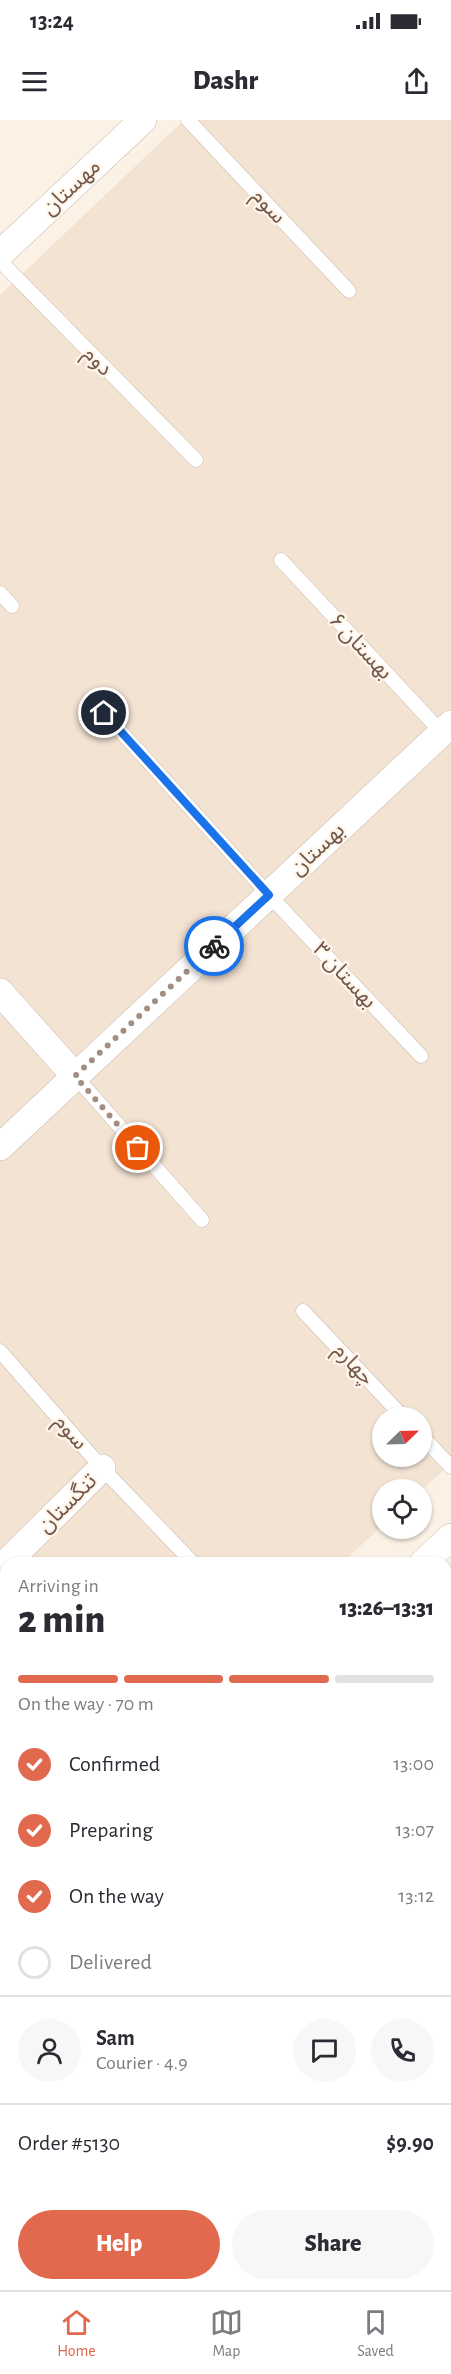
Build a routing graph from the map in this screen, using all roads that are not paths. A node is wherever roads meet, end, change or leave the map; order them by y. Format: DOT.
graph roads {
  1 [pos="143,120"];
  2 [pos="188,120"];
  3 [pos="0,254"];
  4 [pos="0,261"];
  5 [pos="349,291"];
  6 [pos="196,460"];
  7 [pos="281,560"];
  8 [pos="0,593"];
  9 [pos="12,606"];
  10 [pos="104,713"];
  11 [pos="448,733"];
  12 [pos="269,895"];
  13 [pos="0,992"];
  14 [pos="421,1056"];
  15 [pos="75,1076"];
  16 [pos="0,1147"];
  17 [pos="202,1220"];
  18 [pos="303,1311"];
  19 [pos="0,1351"];
  20 [pos="394,1407"];
  21 [pos="432,1447"];
  22 [pos="451,1467"];
  23 [pos="102,1468"];
  24 [pos="451,1537"];
  25 [pos="12,1557"];
  26 [pos="187,1557"];
  27 [pos="429,1557"];
  1 -- 3 [label="street, مهستان"];
  2 -- 5 [label="lane, سوم"];
  4 -- 6 [label="lane, دوم"];
  7 -- 11 [label="lane, بهستان ۶"];
  8 -- 9 [label="lane"];
  10 -- 12 [label="lane, بهستان ۳"];
  11 -- 12 [label="street, بهستان"];
  12 -- 14 [label="lane, بهستان ۳"];
  12 -- 15 [label="street, بهستان"];
  13 -- 15 [label="street"];
  15 -- 16 [label="street, بهستان"];
  15 -- 17 [label="lane"];
  18 -- 20 [label="lane, چهارم"];
  19 -- 23 [label="lane, سوم"];
  21 -- 22 [label="lane"];
  23 -- 25 [label="street, تنگستان"];
  23 -- 26 [label="lane, سوم"];
  24 -- 27 [label="street"];
}
